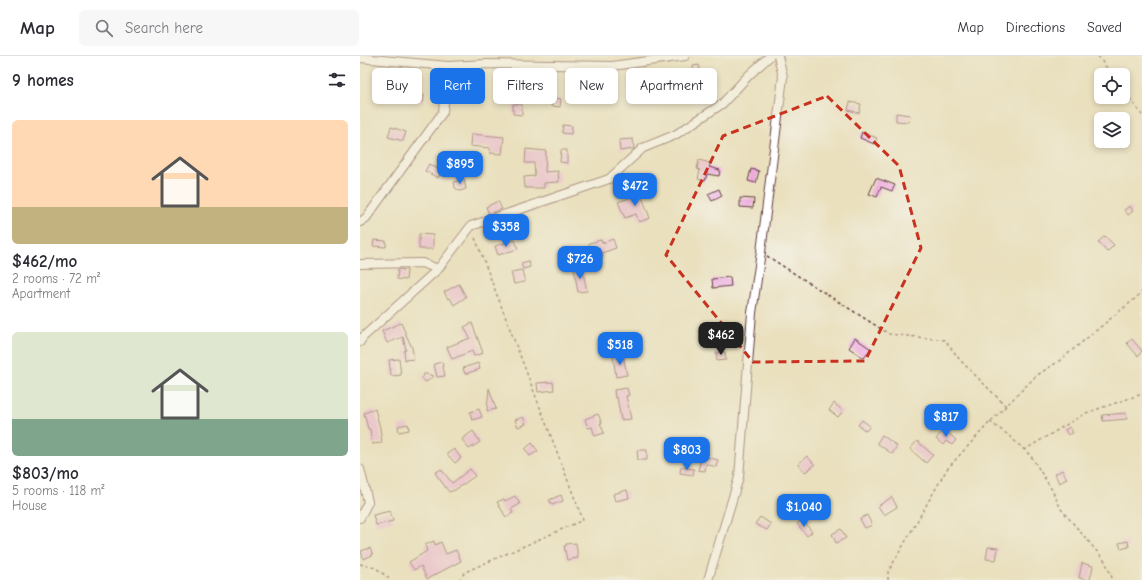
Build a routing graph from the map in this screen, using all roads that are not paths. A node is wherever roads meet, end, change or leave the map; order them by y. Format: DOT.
graph roads {
  1 [pos="685,56"];
  2 [pos="770,56"];
  3 [pos="778,56"];
  4 [pos="360,58"];
  5 [pos="448,66"];
  6 [pos="360,222"];
  7 [pos="360,264"];
  8 [pos="438,269"];
  9 [pos="361,338"];
  10 [pos="360,469"];
  11 [pos="360,518"];
  12 [pos="708,580"];
  1 -- 5 [label="street"];
  2 -- 8 [label="street"];
  3 -- 12 [label="street"];
  4 -- 5 [label="street"];
  5 -- 6 [label="street"];
  7 -- 8 [label="street"];
  8 -- 9 [label="street"];
  10 -- 11 [label="street"];
}
